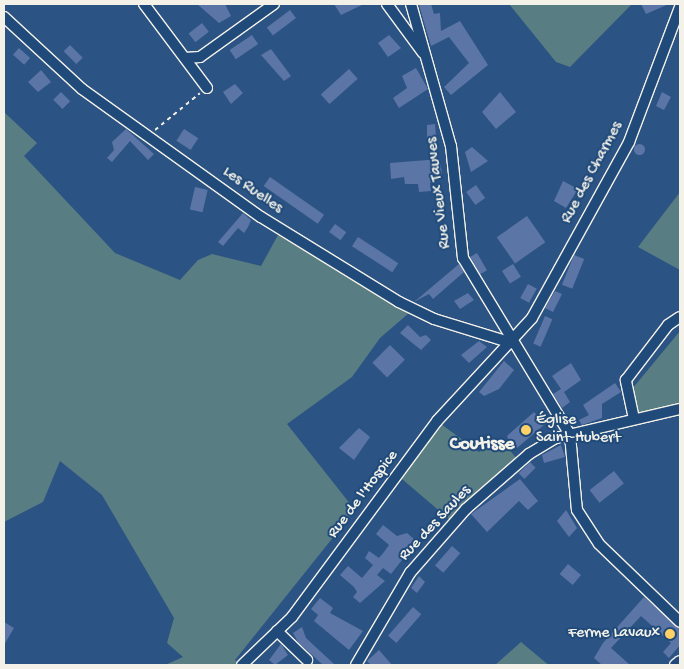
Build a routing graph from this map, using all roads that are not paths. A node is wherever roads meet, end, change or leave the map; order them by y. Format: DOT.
graph roads {
  1 [pos="144,4"];
  2 [pos="274,4"];
  3 [pos="387,4"];
  4 [pos="411,4"];
  5 [pos="680,7"];
  6 [pos="4,16"];
  7 [pos="185,58"];
  8 [pos="428,60"];
  9 [pos="207,88"];
  10 [pos="680,317"];
  11 [pos="512,343"];
  12 [pos="680,409"];
  13 [pos="634,419"];
  14 [pos="570,435"];
  15 [pos="680,622"];
  16 [pos="277,631"];
  17 [pos="307,660"];
  18 [pos="680,661"];
  19 [pos="242,665"];
  20 [pos="356,665"];
  21 [pos="675,665"];
  1 -- 7 [label="street"];
  2 -- 7 [label="street"];
  3 -- 8 [label="street, Rue Vieux Tauves"];
  4 -- 8 [label="street, Rue Vieux Tauves"];
  5 -- 11 [label="street, Rue des Charmes"];
  6 -- 11 [label="street, Les Ruelles"];
  7 -- 9 [label="street"];
  8 -- 11 [label="street, Rue Vieux Tauves"];
  10 -- 13 [label="street"];
  11 -- 14 [label="street, Rue Vieux Tauves"];
  11 -- 16 [label="street, Rue de l'Hospice"];
  12 -- 13 [label="street, Rue des Saules"];
  13 -- 14 [label="street, Rue des Saules"];
  14 -- 15 [label="street"];
  14 -- 20 [label="street, Rue des Saules"];
  16 -- 17 [label="street"];
  16 -- 19 [label="street, Rue de l'Hospice"];
  18 -- 21 [label="street"];
}
